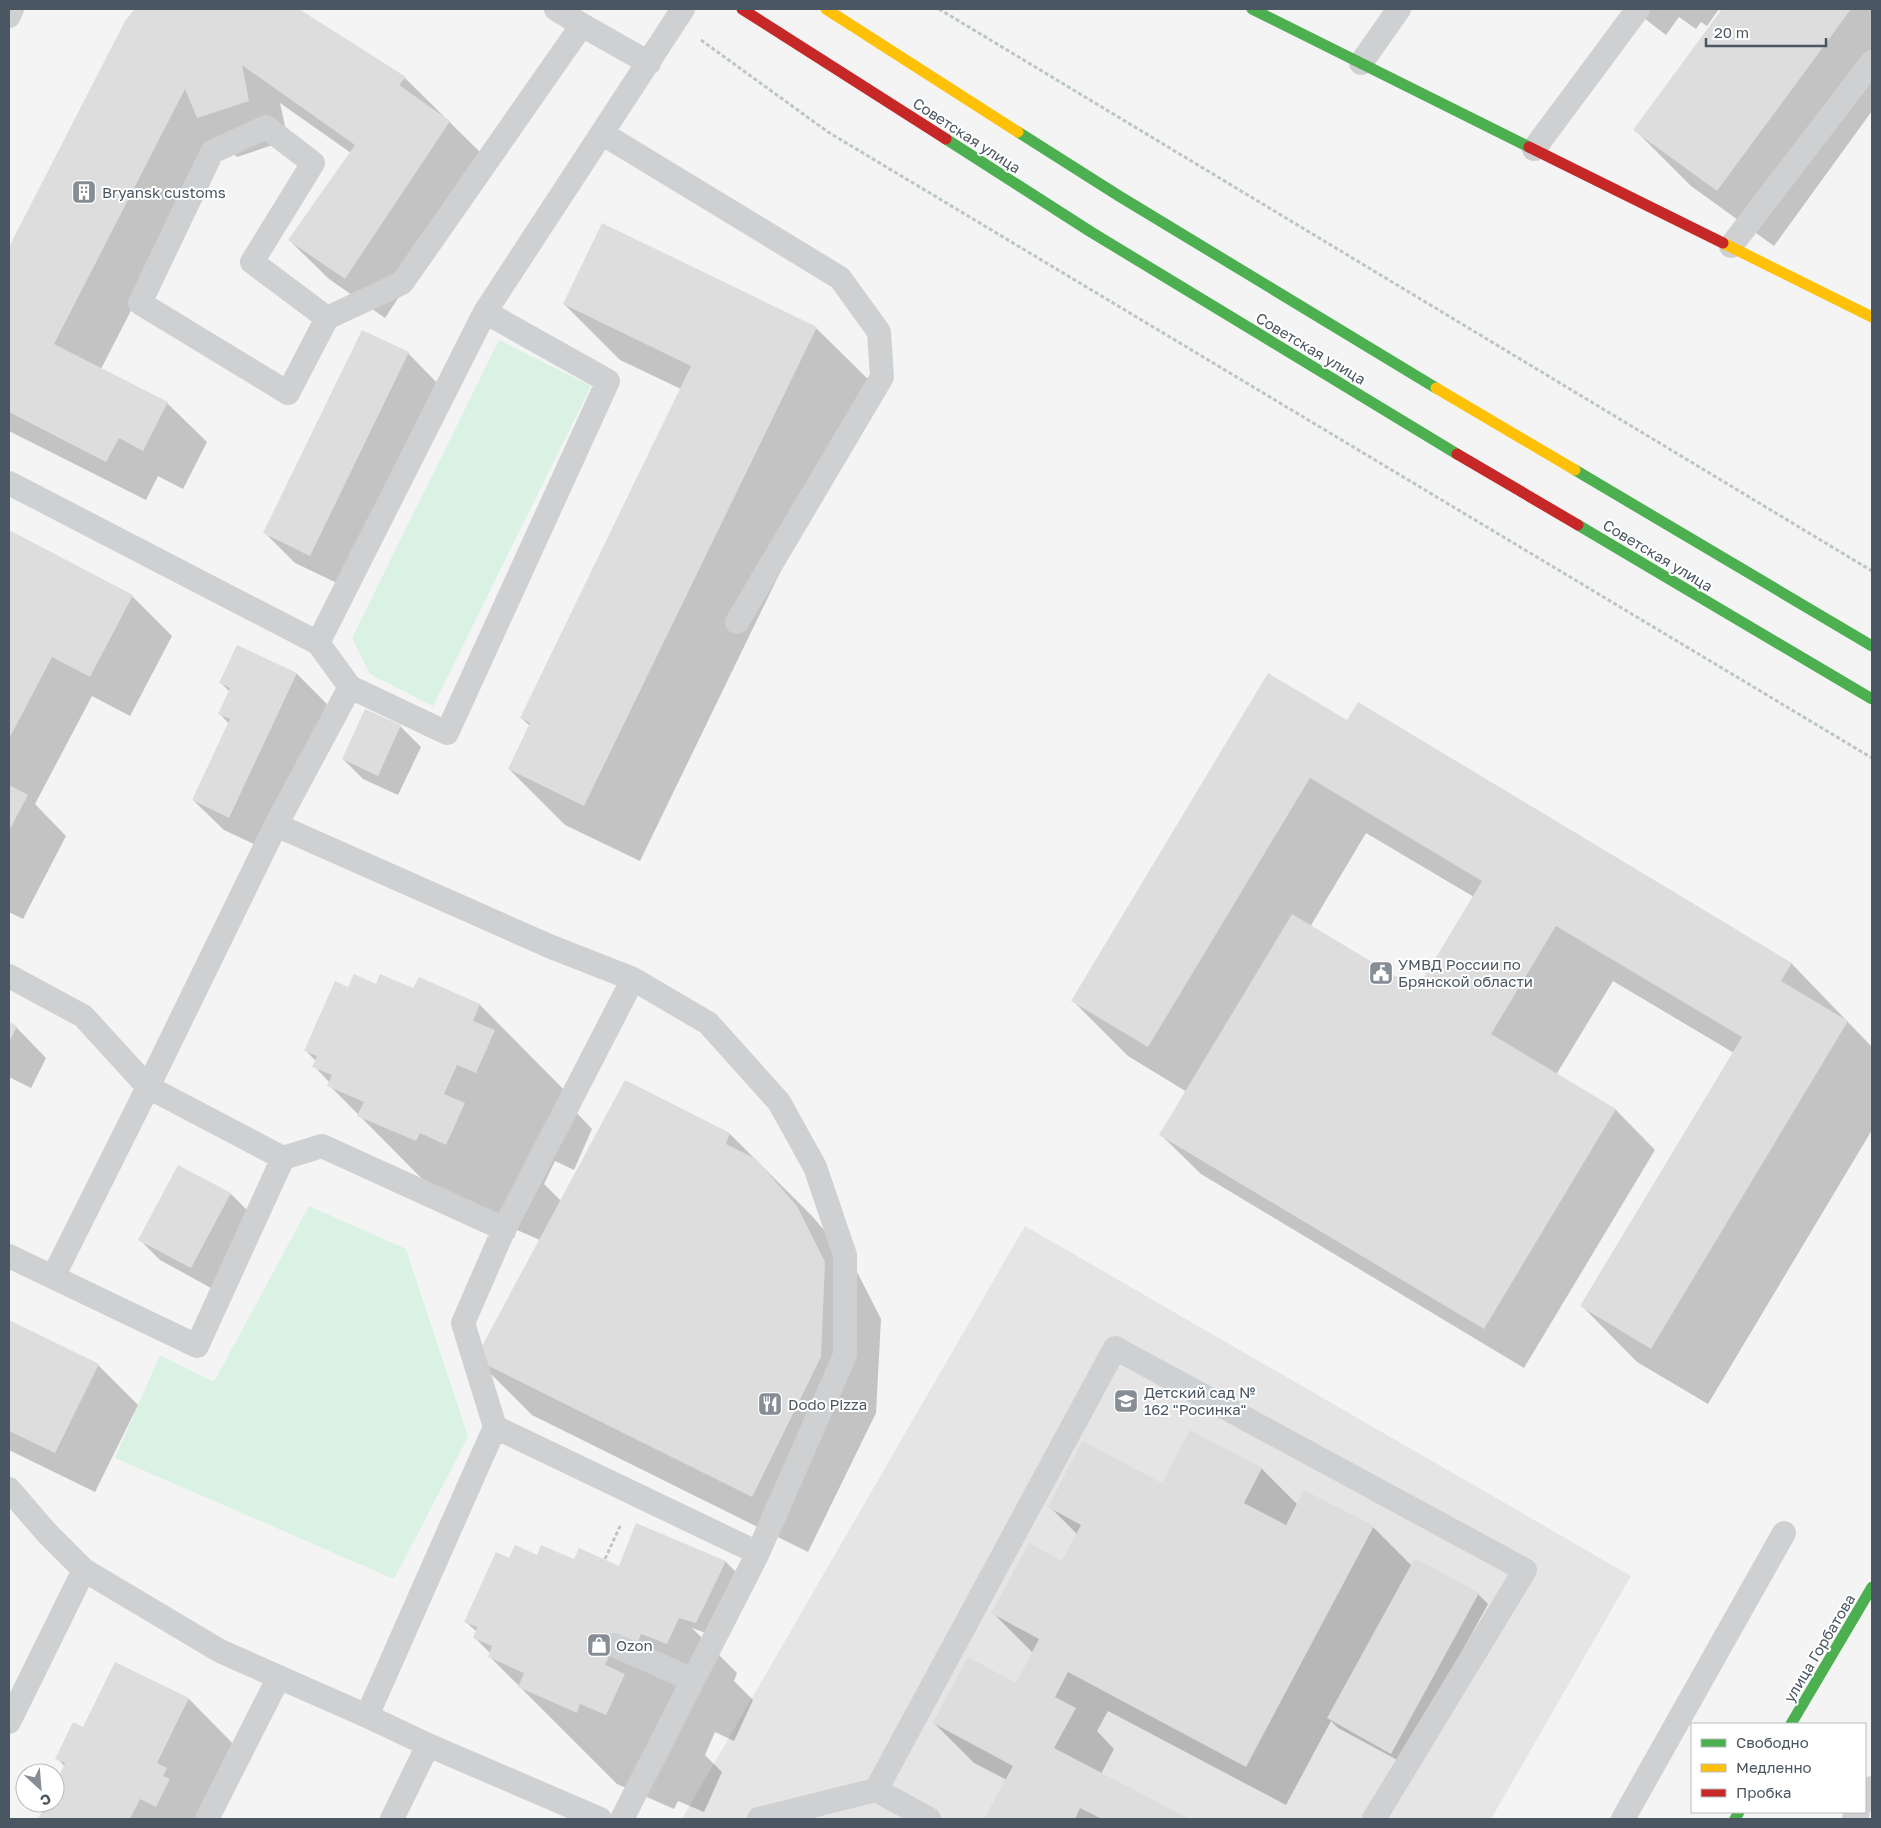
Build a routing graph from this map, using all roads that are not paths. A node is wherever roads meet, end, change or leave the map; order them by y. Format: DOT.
graph roads {
  1 [pos="12,9"];
  2 [pos="556,9"];
  3 [pos="742,9"];
  4 [pos="826,9"];
  5 [pos="1252,9"];
  6 [pos="1399,9"];
  7 [pos="1638,9"];
  8 [pos="679,15"];
  9 [pos="9,16"];
  10 [pos="582,26"];
  11 [pos="1872,62"];
  12 [pos="649,63"];
  13 [pos="1361,63"];
  14 [pos="603,134"];
  15 [pos="1534,148"];
  16 [pos="1731,246"];
  17 [pos="485,312"];
  18 [pos="1872,316"];
  19 [pos="327,318"];
  20 [pos="9,483"];
  21 [pos="738,622"];
  22 [pos="318,643"];
  23 [pos="1872,646"];
  24 [pos="350,687"];
  25 [pos="1872,699"];
  26 [pos="276,825"];
  27 [pos="9,976"];
  28 [pos="633,979"];
  29 [pos="148,1087"];
  30 [pos="284,1158"];
  31 [pos="504,1228"];
  32 [pos="9,1256"];
  33 [pos="53,1277"];
  34 [pos="495,1427"];
  35 [pos="9,1489"];
  36 [pos="1784,1533"];
  37 [pos="758,1553"];
  38 [pos="84,1570"];
  39 [pos="1872,1586"];
  40 [pos="614,1645"];
  41 [pos="279,1677"];
  42 [pos="693,1680"];
  43 [pos="368,1716"];
  44 [pos="9,1722"];
  45 [pos="1792,1723"];
  46 [pos="428,1744"];
  47 [pos="1872,1788"];
  48 [pos="876,1790"];
  49 [pos="1866,1799"];
  50 [pos="207,1819"];
  51 [pos="392,1819"];
  52 [pos="600,1819"];
  53 [pos="622,1819"];
  54 [pos="760,1819"];
  55 [pos="929,1819"];
  56 [pos="1374,1819"];
  57 [pos="1623,1819"];
  1 -- 9 [label="lane"];
  2 -- 10 [label="lane"];
  3 -- 25 [label="main road, Советская улица"];
  4 -- 23 [label="main road, Советская улица"];
  5 -- 13 [label="main road"];
  6 -- 13 [label="lane"];
  7 -- 15 [label="lane"];
  8 -- 12 [label="lane"];
  10 -- 12 [label="lane"];
  10 -- 19 [label="lane"];
  11 -- 16 [label="lane"];
  12 -- 14 [label="lane"];
  13 -- 15 [label="main road"];
  14 -- 17 [label="lane"];
  14 -- 21 [label="lane"];
  15 -- 16 [label="main road"];
  16 -- 18 [label="main road"];
  17 -- 22 [label="lane"];
  17 -- 24 [label="lane"];
  19 -- 19 [label="lane"];
  20 -- 22 [label="lane"];
  22 -- 24 [label="lane"];
  24 -- 26 [label="lane"];
  26 -- 28 [label="lane"];
  26 -- 29 [label="lane"];
  27 -- 29 [label="lane"];
  28 -- 31 [label="lane"];
  28 -- 37 [label="lane"];
  29 -- 30 [label="lane"];
  29 -- 33 [label="lane"];
  30 -- 31 [label="lane"];
  30 -- 33 [label="lane"];
  31 -- 34 [label="lane"];
  32 -- 33 [label="lane"];
  34 -- 37 [label="lane"];
  34 -- 43 [label="lane"];
  35 -- 38 [label="lane"];
  36 -- 57 [label="lane"];
  37 -- 42 [label="lane"];
  38 -- 41 [label="lane"];
  38 -- 44 [label="lane"];
  39 -- 45 [label="main road, улица Горбатова"];
  40 -- 42 [label="lane"];
  41 -- 43 [label="lane"];
  41 -- 50 [label="lane"];
  42 -- 53 [label="lane"];
  43 -- 46 [label="lane"];
  46 -- 51 [label="lane"];
  46 -- 52 [label="lane"];
  47 -- 49 [label="lane"];
  48 -- 54 [label="lane"];
  48 -- 55 [label="lane"];
  48 -- 56 [label="lane"];
}
